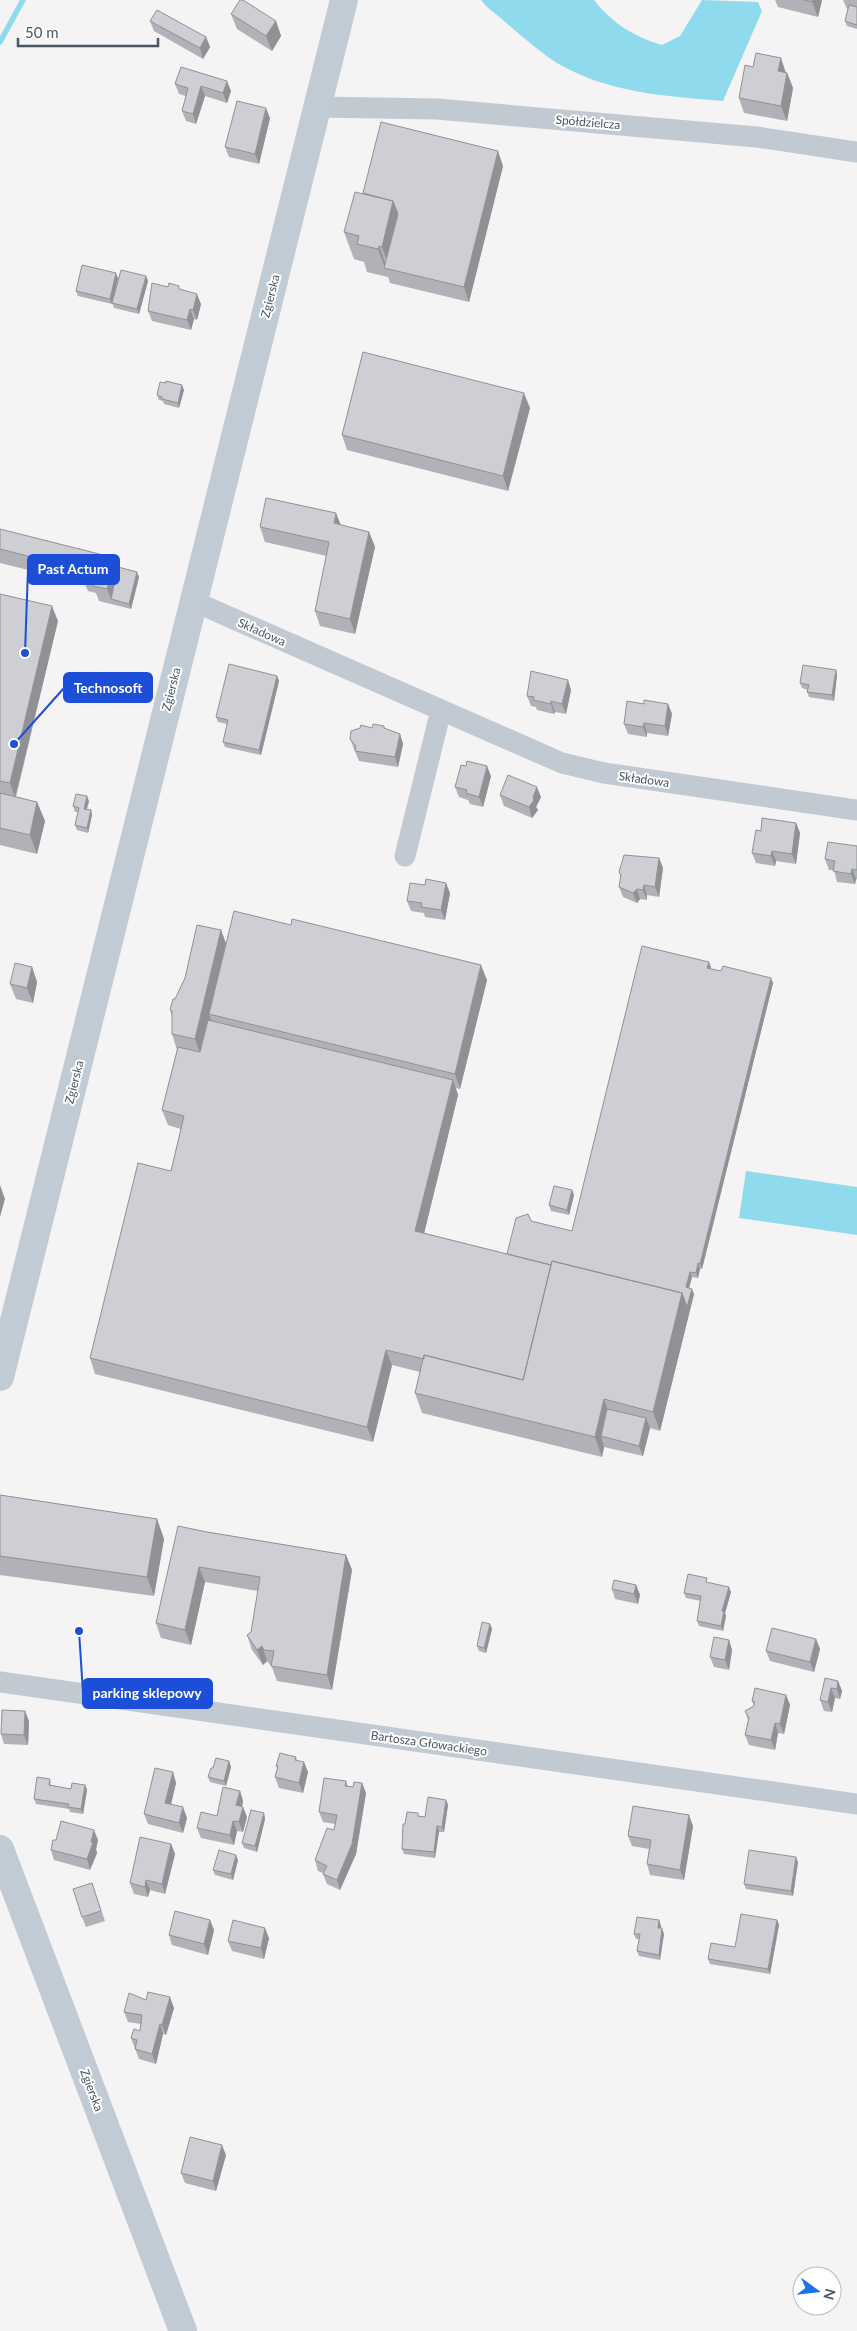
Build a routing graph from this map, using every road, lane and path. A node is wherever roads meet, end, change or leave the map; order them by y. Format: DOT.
graph roads {
  1 [pos="344,0"];
  2 [pos="318,107"];
  3 [pos="857,152"];
  4 [pos="193,601"];
  5 [pos="441,710"];
  6 [pos="857,810"];
  7 [pos="405,856"];
  8 [pos="0,1377"];
  9 [pos="0,1682"];
  10 [pos="857,1804"];
  11 [pos="0,1849"];
  12 [pos="183,2331"];
  1 -- 2 [label="main road, Zgierska"];
  2 -- 3 [label="street, Spółdzielcza"];
  2 -- 4 [label="main road, Zgierska"];
  4 -- 5 [label="street, Składowa"];
  4 -- 8 [label="main road, Zgierska"];
  5 -- 6 [label="street, Składowa"];
  5 -- 7 [label="street"];
  9 -- 10 [label="street, Bartosza Głowackiego"];
  11 -- 12 [label="main road, Zgierska"];
}
